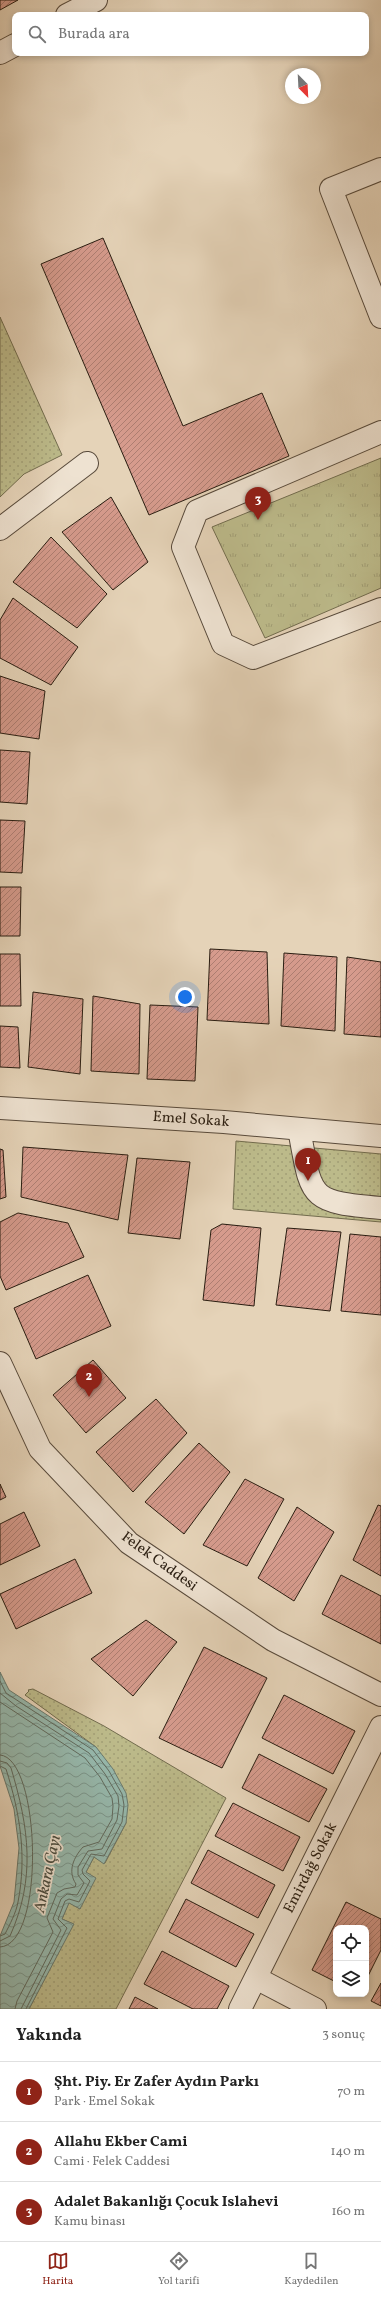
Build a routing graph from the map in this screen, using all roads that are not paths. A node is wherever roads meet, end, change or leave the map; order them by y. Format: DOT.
graph roads {
  1 [pos="96,0"];
  2 [pos="73,12"];
  3 [pos="12,47"];
  4 [pos="0,53"];
  5 [pos="381,169"];
  6 [pos="381,317"];
  7 [pos="381,432"];
  8 [pos="87,463"];
  9 [pos="0,529"];
  10 [pos="381,609"];
  11 [pos="0,1108"];
  12 [pos="299,1128"];
  13 [pos="381,1136"];
  14 [pos="381,1208"];
  15 [pos="0,1363"];
  16 [pos="381,1695"];
  17 [pos="381,1728"];
  18 [pos="256,1978"];
  19 [pos="240,2009"];
  20 [pos="315,2009"];
  1 -- 2 [label="street"];
  3 -- 4 [label="street"];
  5 -- 6 [label="street"];
  7 -- 10 [label="street"];
  8 -- 9 [label="street"];
  11 -- 12 [label="street, Emel Sokak"];
  12 -- 13 [label="street, Emel Sokak"];
  12 -- 14 [label="street"];
  15 -- 16 [label="street, Felek Caddesi"];
  17 -- 18 [label="street, Emirdağ Sokak"];
  18 -- 19 [label="street, Emirdağ Sokak"];
  18 -- 20 [label="street"];
}
